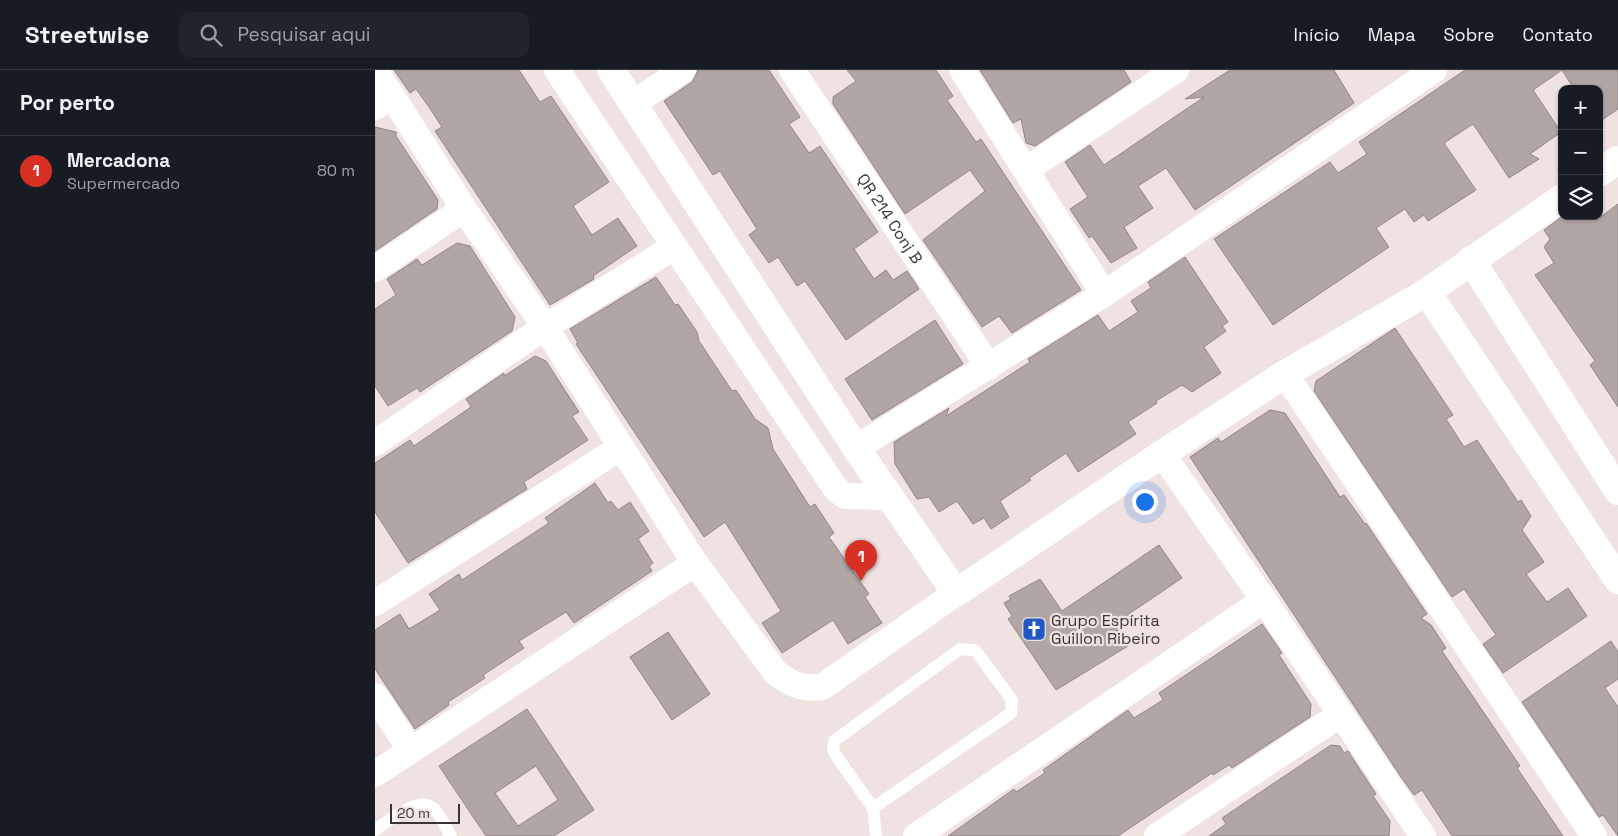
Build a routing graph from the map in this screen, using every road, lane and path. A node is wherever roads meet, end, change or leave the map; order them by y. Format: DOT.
graph roads {
  1 [pos="375,70"];
  2 [pos="557,70"];
  3 [pos="611,70"];
  4 [pos="683,70"];
  5 [pos="792,70"];
  6 [pos="963,70"];
  7 [pos="1176,70"];
  8 [pos="1435,70"];
  9 [pos="383,101"];
  10 [pos="635,103"];
  11 [pos="1026,170"];
  12 [pos="1558,201"];
  13 [pos="464,209"];
  14 [pos="674,247"];
  15 [pos="1471,260"];
  16 [pos="375,269"];
  17 [pos="1427,292"];
  18 [pos="1104,294"];
  19 [pos="545,327"];
  20 [pos="989,367"];
  21 [pos="1285,374"];
  22 [pos="375,443"];
  23 [pos="620,448"];
  24 [pos="857,448"];
  25 [pos="1161,454"];
  26 [pos="1618,491"];
  27 [pos="889,497"];
  28 [pos="695,563"];
  29 [pos="1618,580"];
  30 [pos="956,593"];
  31 [pos="1264,600"];
  32 [pos="375,603"];
  33 [pos="375,696"];
  34 [pos="1341,714"];
  35 [pos="410,749"];
  36 [pos="375,774"];
  37 [pos="873,808"];
  38 [pos="375,830"];
  39 [pos="1416,834"];
  40 [pos="451,836"];
  41 [pos="876,836"];
  42 [pos="916,836"];
  43 [pos="1157,836"];
  44 [pos="1593,836"];
  1 -- 9 [label="street"];
  2 -- 14 [label="street"];
  3 -- 10 [label="street"];
  4 -- 10 [label="street"];
  5 -- 20 [label="street, QR 214 Conj B"];
  6 -- 11 [label="street"];
  7 -- 11 [label="street"];
  8 -- 18 [label="street"];
  9 -- 13 [label="street"];
  10 -- 24 [label="street"];
  11 -- 18 [label="street"];
  12 -- 15 [label="street"];
  13 -- 16 [label="street"];
  13 -- 19 [label="street"];
  14 -- 19 [label="street"];
  14 -- 27 [label="street"];
  15 -- 17 [label="street"];
  15 -- 26 [label="street"];
  17 -- 21 [label="street"];
  17 -- 29 [label="street"];
  18 -- 20 [label="street"];
  19 -- 22 [label="street"];
  19 -- 23 [label="street"];
  20 -- 24 [label="street"];
  21 -- 25 [label="street"];
  21 -- 44 [label="street"];
  23 -- 28 [label="street"];
  23 -- 32 [label="street"];
  24 -- 27 [label="street"];
  25 -- 30 [label="street"];
  25 -- 31 [label="street"];
  27 -- 30 [label="street"];
  28 -- 30 [label="street"];
  28 -- 35 [label="street"];
  31 -- 34 [label="street"];
  31 -- 42 [label="street"];
  33 -- 35 [label="street"];
  34 -- 39 [label="street"];
  34 -- 43 [label="street"];
  35 -- 36 [label="street"];
  37 -- 37 [label="lane"];
  37 -- 41 [label="lane"];
  38 -- 40 [label="lane"];
}
